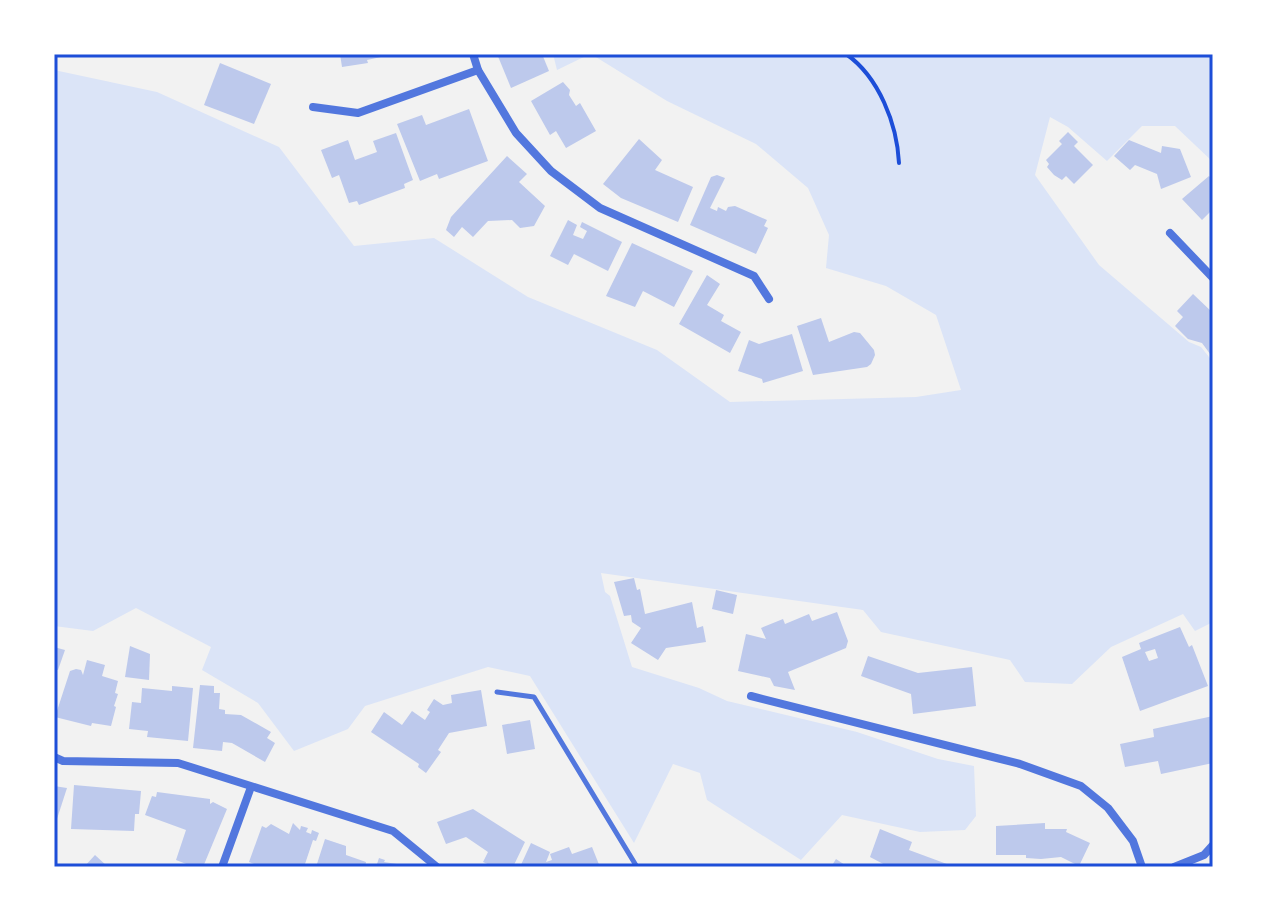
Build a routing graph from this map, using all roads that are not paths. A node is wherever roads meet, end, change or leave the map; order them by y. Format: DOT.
graph roads {
  1 [pos="473,54"];
  2 [pos="478,70"];
  3 [pos="313,107"];
  4 [pos="1170,233"];
  5 [pos="1213,278"];
  6 [pos="769,299"];
  7 [pos="497,692"];
  8 [pos="751,696"];
  9 [pos="54,757"];
  10 [pos="251,787"];
  11 [pos="1213,845"];
  12 [pos="222,867"];
  13 [pos="437,867"];
  14 [pos="637,867"];
  15 [pos="1142,867"];
  16 [pos="1174,867"];
  1 -- 2 [label="street"];
  2 -- 3 [label="street"];
  2 -- 6 [label="street"];
  4 -- 5 [label="street"];
  7 -- 14 [label="lane"];
  8 -- 15 [label="street"];
  9 -- 10 [label="street"];
  10 -- 12 [label="street"];
  10 -- 13 [label="street"];
  11 -- 16 [label="street"];
}
